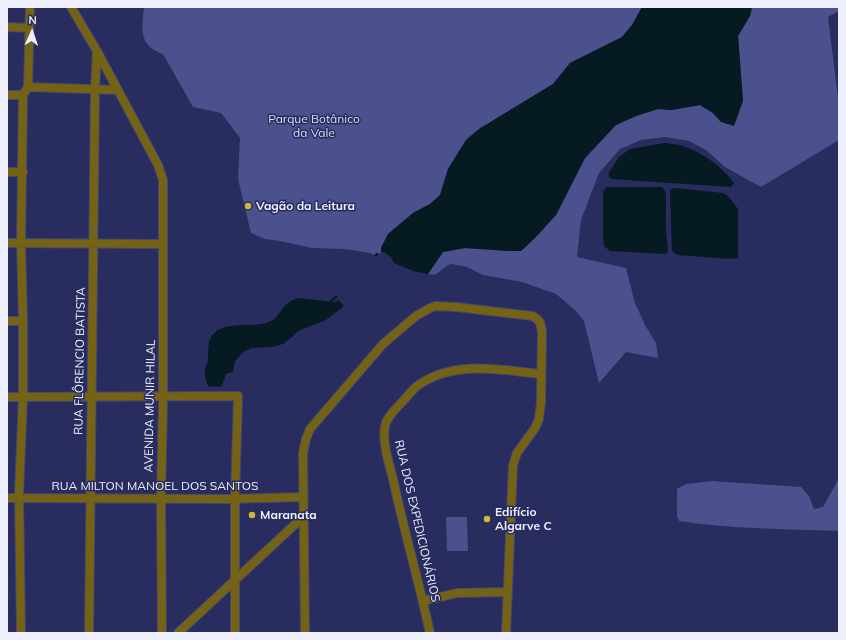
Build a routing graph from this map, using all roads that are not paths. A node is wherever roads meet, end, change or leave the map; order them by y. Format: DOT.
graph roads {
  1 [pos="30,7"];
  2 [pos="71,7"];
  3 [pos="7,28"];
  4 [pos="29,28"];
  5 [pos="97,50"];
  6 [pos="28,87"];
  7 [pos="95,89"];
  8 [pos="118,90"];
  9 [pos="7,95"];
  10 [pos="23,95"];
  11 [pos="7,172"];
  12 [pos="23,172"];
  13 [pos="7,243"];
  14 [pos="21,243"];
  15 [pos="93,244"];
  16 [pos="163,244"];
  17 [pos="7,321"];
  18 [pos="23,322"];
  19 [pos="542,374"];
  20 [pos="162,396"];
  21 [pos="7,397"];
  22 [pos="23,397"];
  23 [pos="91,397"];
  24 [pos="303,497"];
  25 [pos="7,498"];
  26 [pos="20,498"];
  27 [pos="161,498"];
  28 [pos="235,498"];
  29 [pos="91,499"];
  30 [pos="304,516"];
  31 [pos="235,580"];
  32 [pos="508,592"];
  33 [pos="423,601"];
  34 [pos="21,633"];
  35 [pos="89,633"];
  36 [pos="162,633"];
  37 [pos="178,633"];
  38 [pos="235,633"];
  39 [pos="305,633"];
  40 [pos="430,633"];
  41 [pos="506,633"];
  1 -- 4 [label="street"];
  2 -- 5 [label="street"];
  3 -- 4 [label="street"];
  4 -- 6 [label="street"];
  5 -- 7 [label="street, RUA FLÔRENCIO BATISTA"];
  5 -- 8 [label="street"];
  6 -- 7 [label="street"];
  6 -- 10 [label="street"];
  7 -- 8 [label="street"];
  7 -- 15 [label="street, RUA FLÔRENCIO BATISTA"];
  8 -- 16 [label="street, AVENIDA MUNIR HILAL"];
  9 -- 10 [label="street"];
  10 -- 12 [label="street"];
  11 -- 12 [label="street"];
  12 -- 14 [label="street"];
  13 -- 14 [label="street"];
  14 -- 15 [label="street"];
  14 -- 18 [label="street"];
  15 -- 16 [label="street"];
  15 -- 23 [label="street, RUA FLÔRENCIO BATISTA"];
  16 -- 20 [label="street, AVENIDA MUNIR HILAL"];
  17 -- 18 [label="street"];
  18 -- 22 [label="street"];
  19 -- 24 [label="street"];
  19 -- 32 [label="street"];
  19 -- 33 [label="street, RUA DOS EXPEDICIONÁRIOS"];
  20 -- 23 [label="street"];
  20 -- 27 [label="street, AVENIDA MUNIR HILAL"];
  20 -- 28 [label="street"];
  21 -- 22 [label="street"];
  22 -- 23 [label="street"];
  22 -- 26 [label="street"];
  23 -- 29 [label="street, RUA FLÔRENCIO BATISTA"];
  24 -- 28 [label="street, RUA MILTON MANOEL DOS SANTOS"];
  24 -- 30 [label="street"];
  25 -- 26 [label="street, RUA MILTON MANOEL DOS SANTOS"];
  26 -- 29 [label="street, RUA MILTON MANOEL DOS SANTOS"];
  26 -- 34 [label="street"];
  27 -- 28 [label="street, RUA MILTON MANOEL DOS SANTOS"];
  27 -- 29 [label="street, RUA MILTON MANOEL DOS SANTOS"];
  27 -- 36 [label="street, AVENIDA MUNIR HILAL"];
  28 -- 31 [label="street"];
  29 -- 35 [label="street, RUA FLÔRENCIO BATISTA"];
  30 -- 31 [label="street"];
  30 -- 39 [label="street"];
  31 -- 37 [label="street"];
  31 -- 38 [label="street"];
  32 -- 33 [label="street"];
  32 -- 41 [label="street"];
  33 -- 40 [label="street, RUA DOS EXPEDICIONÁRIOS"];
}
